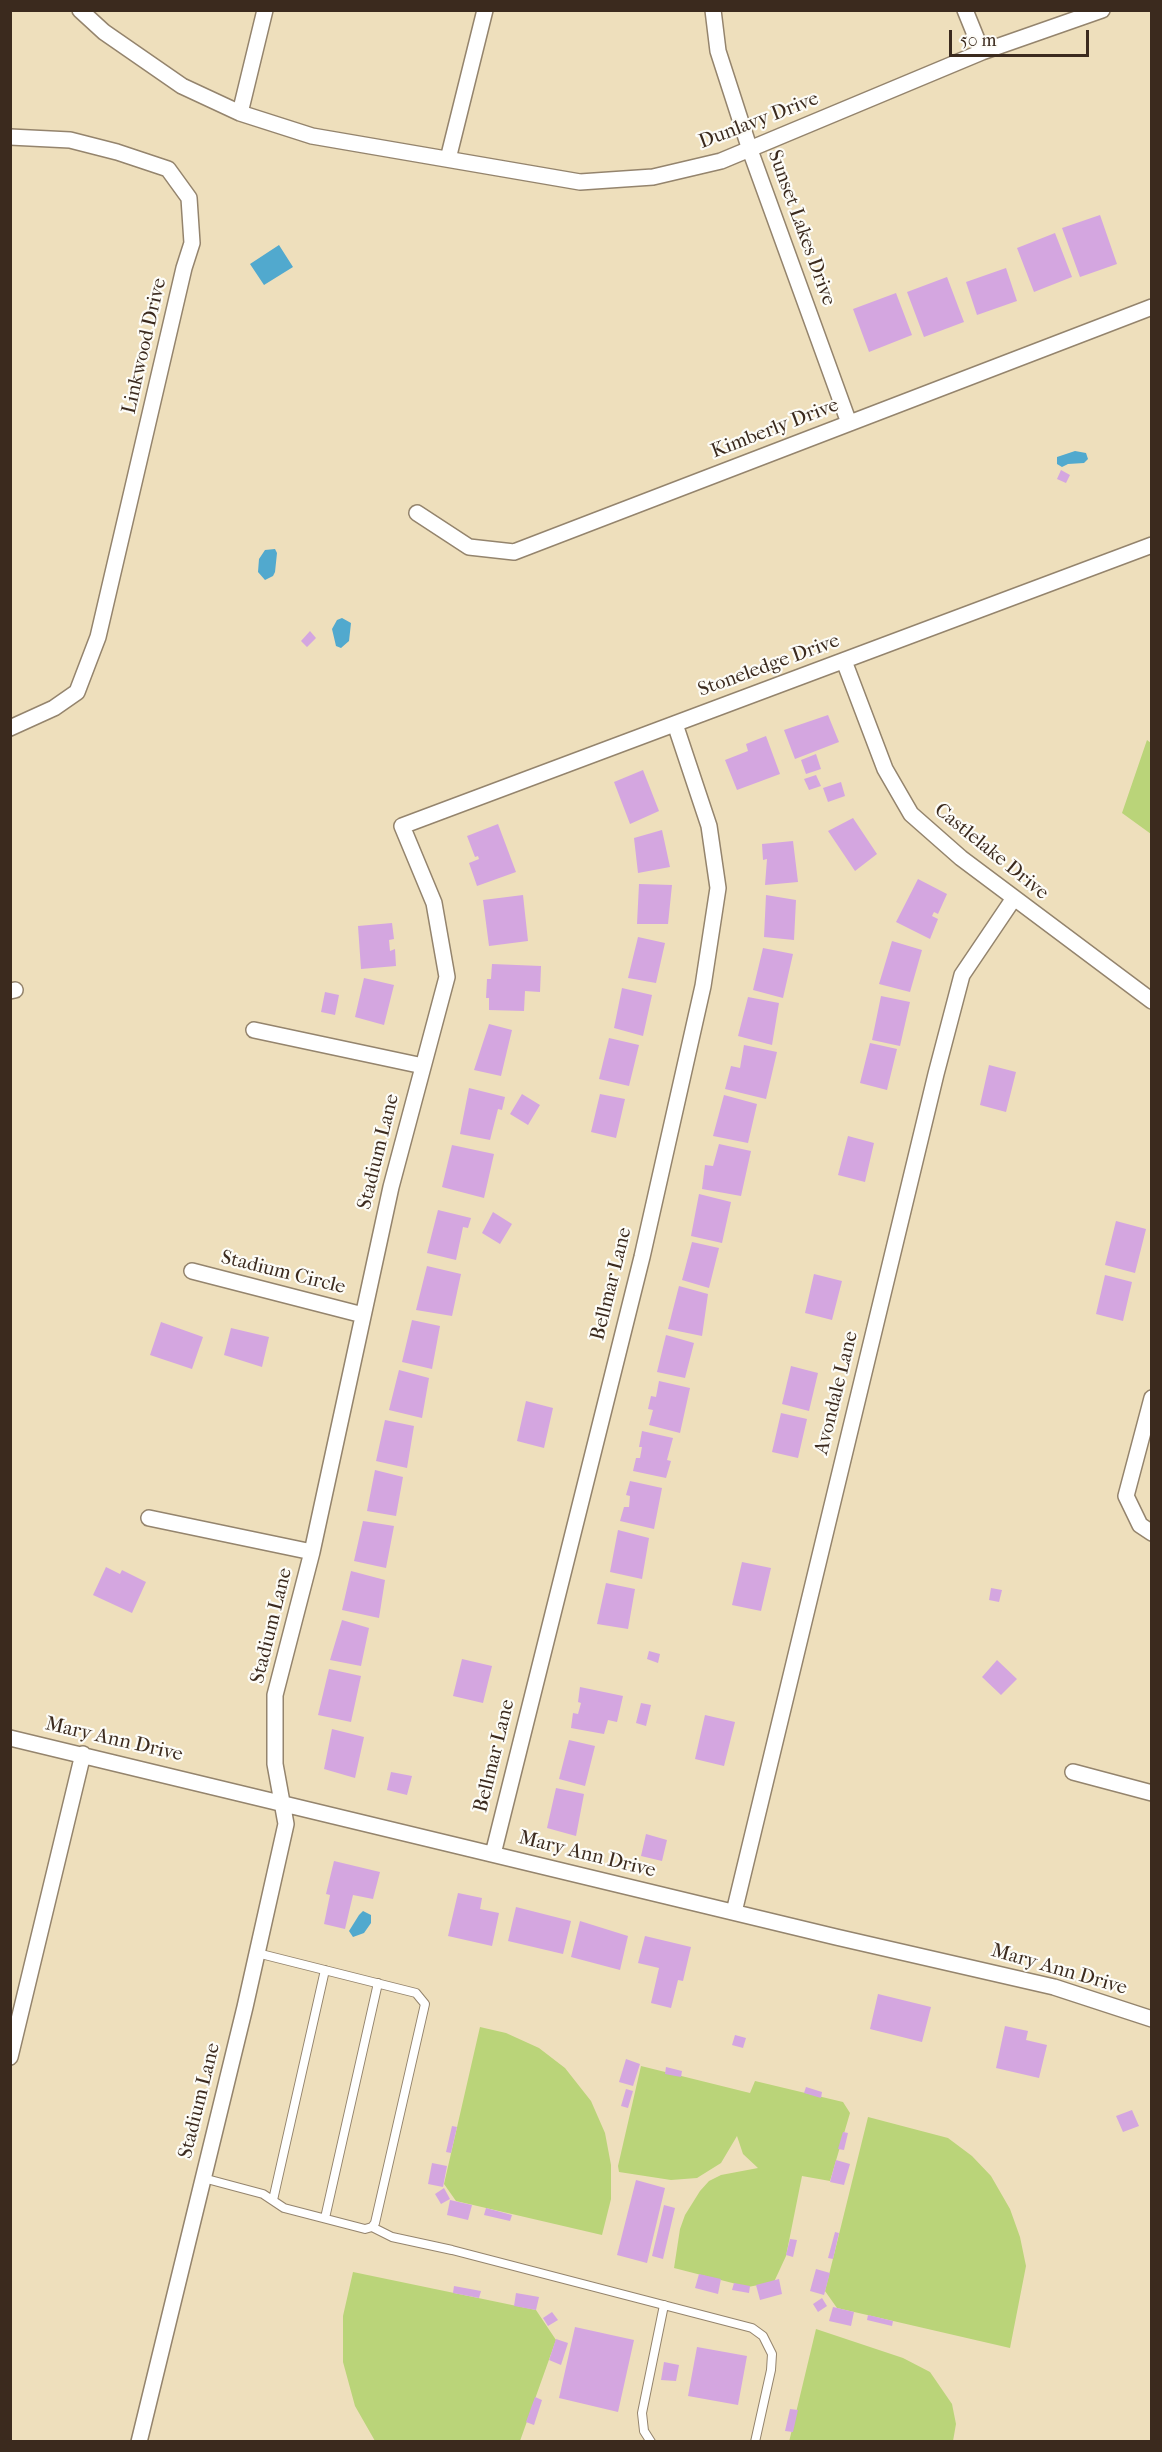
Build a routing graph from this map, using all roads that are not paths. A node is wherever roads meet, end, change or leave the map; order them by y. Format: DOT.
graph roads {
  1 [pos="80,10"];
  2 [pos="265,10"];
  3 [pos="485,10"];
  4 [pos="713,10"];
  5 [pos="965,10"];
  6 [pos="1102,10"];
  7 [pos="981,52"];
  8 [pos="240,113"];
  9 [pos="10,137"];
  10 [pos="750,150"];
  11 [pos="448,159"];
  12 [pos="1152,307"];
  13 [pos="849,423"];
  14 [pos="417,513"];
  15 [pos="1152,545"];
  16 [pos="844,661"];
  17 [pos="675,724"];
  18 [pos="10,728"];
  19 [pos="402,826"];
  20 [pos="1014,898"];
  21 [pos="1152,1001"];
  22 [pos="254,1030"];
  23 [pos="423,1066"];
  24 [pos="192,1271"];
  25 [pos="363,1315"];
  26 [pos="1152,1398"];
  27 [pos="149,1518"];
  28 [pos="1152,1533"];
  29 [pos="312,1552"];
  30 [pos="10,1738"];
  31 [pos="83,1754"];
  32 [pos="1073,1772"];
  33 [pos="1152,1793"];
  34 [pos="282,1802"];
  35 [pos="493,1854"];
  36 [pos="734,1912"];
  37 [pos="257,1953"];
  38 [pos="325,1970"];
  39 [pos="378,1983"];
  40 [pos="1152,2019"];
  41 [pos="10,2056"];
  42 [pos="203,2178"];
  43 [pos="273,2200"];
  44 [pos="325,2218"];
  45 [pos="372,2227"];
  46 [pos="664,2306"];
  47 [pos="139,2442"];
  48 [pos="651,2442"];
  49 [pos="755,2442"];
  1 -- 8 [label="street, Dunlavy Drive"];
  2 -- 8 [label="street"];
  3 -- 11 [label="street"];
  4 -- 10 [label="street, Sunset Lakes Drive"];
  5 -- 7 [label="street"];
  6 -- 7 [label="street, Dunlavy Drive"];
  7 -- 10 [label="street, Dunlavy Drive"];
  8 -- 11 [label="street, Dunlavy Drive"];
  9 -- 18 [label="street, Linkwood Drive"];
  10 -- 11 [label="street, Dunlavy Drive"];
  10 -- 13 [label="street, Sunset Lakes Drive"];
  12 -- 13 [label="street, Kimberly Drive"];
  13 -- 14 [label="street, Kimberly Drive"];
  15 -- 16 [label="street, Stoneledge Drive"];
  16 -- 17 [label="street, Stoneledge Drive"];
  16 -- 20 [label="street, Castlelake Drive"];
  17 -- 19 [label="street, Stoneledge Drive"];
  17 -- 35 [label="street, Bellmar Lane"];
  19 -- 23 [label="street, Stadium Lane"];
  20 -- 21 [label="street, Castlelake Drive"];
  20 -- 36 [label="street, Avondale Lane"];
  22 -- 23 [label="street"];
  23 -- 25 [label="street, Stadium Lane"];
  24 -- 25 [label="street, Stadium Circle"];
  25 -- 29 [label="street, Stadium Lane"];
  26 -- 28 [label="street"];
  27 -- 29 [label="street"];
  29 -- 34 [label="street, Stadium Lane"];
  30 -- 31 [label="street, Mary Ann Drive"];
  31 -- 34 [label="street, Mary Ann Drive"];
  31 -- 41 [label="street"];
  32 -- 33 [label="street"];
  34 -- 35 [label="street, Mary Ann Drive"];
  34 -- 37 [label="street, Stadium Lane"];
  35 -- 36 [label="street, Mary Ann Drive"];
  36 -- 40 [label="street, Mary Ann Drive"];
  37 -- 38 [label="lane"];
  37 -- 42 [label="street, Stadium Lane"];
  38 -- 39 [label="lane"];
  38 -- 43 [label="lane"];
  39 -- 44 [label="lane"];
  39 -- 45 [label="lane"];
  42 -- 43 [label="lane"];
  42 -- 47 [label="street, Stadium Lane"];
  43 -- 44 [label="lane"];
  44 -- 45 [label="lane"];
  45 -- 46 [label="lane"];
  46 -- 48 [label="lane"];
  46 -- 49 [label="lane"];
}
